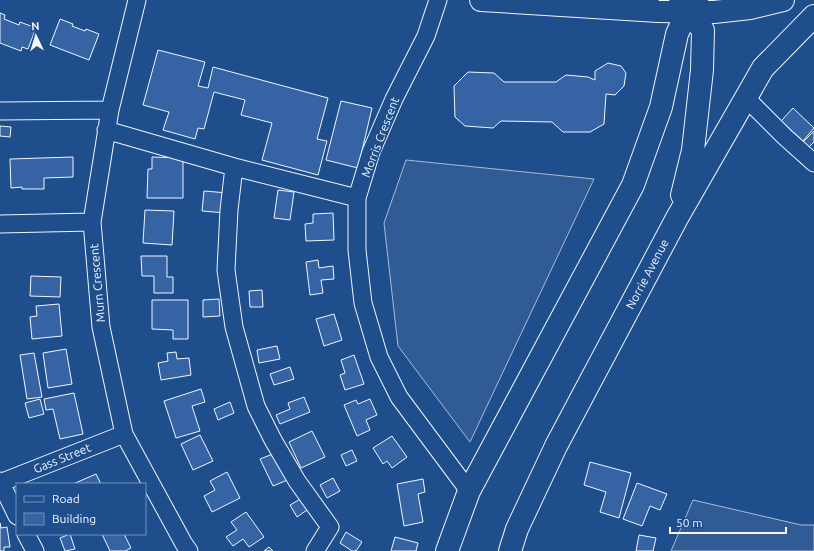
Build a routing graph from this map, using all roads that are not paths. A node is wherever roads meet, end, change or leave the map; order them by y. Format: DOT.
graph roads {
  1 [pos="137,0"];
  2 [pos="438,0"];
  3 [pos="481,0"];
  4 [pos="783,0"];
  5 [pos="687,4"];
  6 [pos="814,16"];
  7 [pos="746,98"];
  8 [pos="110,110"];
  9 [pos="0,111"];
  10 [pos="106,130"];
  11 [pos="814,163"];
  12 [pos="234,167"];
  13 [pos="357,198"];
  14 [pos="677,218"];
  15 [pos="92,222"];
  16 [pos="0,224"];
  17 [pos="124,434"];
  18 [pos="0,482"];
  19 [pos="469,491"];
  20 [pos="16,514"];
  21 [pos="27,535"];
  22 [pos="35,551"];
  23 [pos="189,551"];
  24 [pos="315,551"];
  25 [pos="447,551"];
  26 [pos="510,551"];
  1 -- 8 [label="street, Murn Crescent"];
  2 -- 13 [label="street, Morris Crescent"];
  3 -- 5 [label="main road"];
  4 -- 5 [label="main road"];
  5 -- 14 [label="main road"];
  5 -- 19 [label="main road"];
  6 -- 7 [label="main road, Norrie Avenue"];
  7 -- 11 [label="street"];
  7 -- 14 [label="main road, Norrie Avenue"];
  8 -- 9 [label="street"];
  8 -- 10 [label="street, Murn Crescent"];
  10 -- 12 [label="street"];
  10 -- 15 [label="street, Murn Crescent"];
  12 -- 13 [label="street"];
  12 -- 24 [label="street"];
  13 -- 19 [label="street, Morris Crescent"];
  14 -- 26 [label="main road, Norrie Avenue"];
  15 -- 16 [label="street"];
  15 -- 17 [label="street, Murn Crescent"];
  17 -- 18 [label="street, Gass Street"];
  17 -- 23 [label="street, Murn Crescent"];
  18 -- 20 [label="street"];
  19 -- 25 [label="main road"];
  21 -- 22 [label="street"];
}
